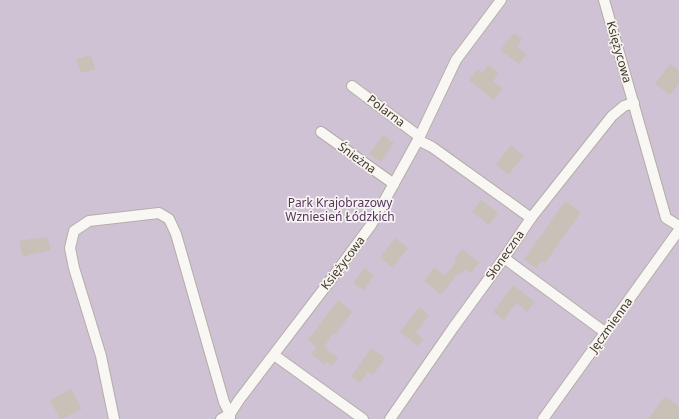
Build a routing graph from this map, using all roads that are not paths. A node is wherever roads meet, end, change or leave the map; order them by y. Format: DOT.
graph roads {
  1 [pos="501,0"];
  2 [pos="604,0"];
  3 [pos="352,86"];
  4 [pos="634,103"];
  5 [pos="321,132"];
  6 [pos="419,139"];
  7 [pos="394,184"];
  8 [pos="531,218"];
  9 [pos="679,226"];
  10 [pos="677,237"];
  11 [pos="504,258"];
  12 [pos="606,333"];
  13 [pos="274,355"];
  14 [pos="227,417"];
  15 [pos="114,419"];
  16 [pos="363,419"];
  17 [pos="390,419"];
  18 [pos="543,419"];
  1 -- 6 [label="street, Księżycowa"];
  2 -- 4 [label="street, Księżycowa"];
  3 -- 6 [label="street, Polarna"];
  4 -- 8 [label="street, Słoneczna"];
  4 -- 9 [label="street, Księżycowa"];
  5 -- 7 [label="street, Śnieżna"];
  6 -- 7 [label="street, Księżycowa"];
  6 -- 8 [label="street, Polarna"];
  7 -- 13 [label="street, Księżycowa"];
  8 -- 11 [label="street, Słoneczna"];
  10 -- 12 [label="street, Jęczmienna"];
  11 -- 12 [label="street"];
  11 -- 17 [label="street, Słoneczna"];
  12 -- 18 [label="street, Jęczmienna"];
  13 -- 14 [label="street, Księżycowa"];
  13 -- 16 [label="street"];
  14 -- 15 [label="street"];
}
